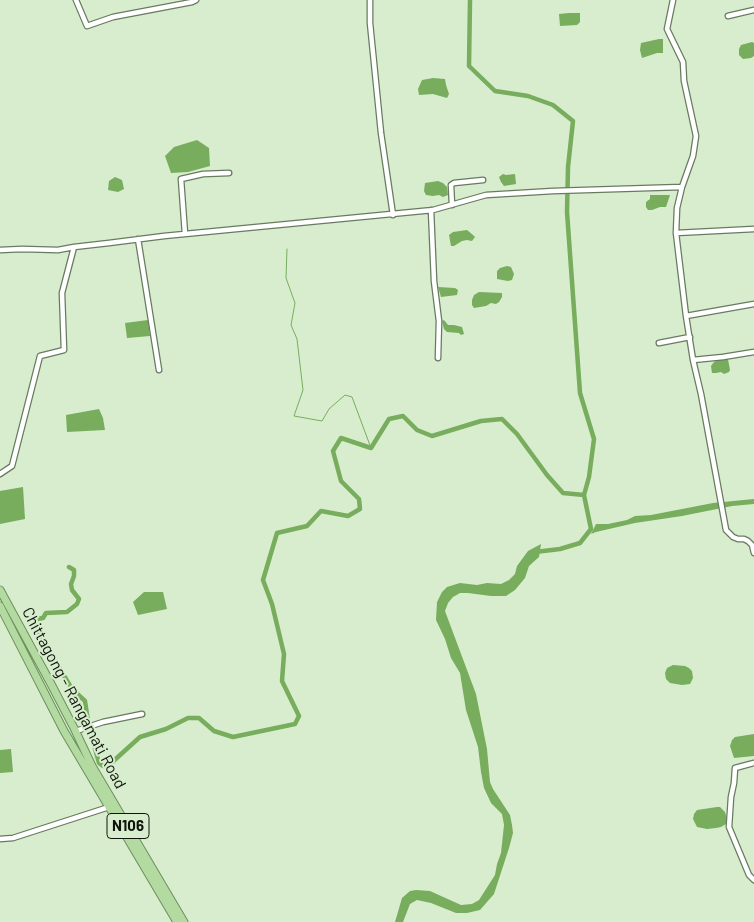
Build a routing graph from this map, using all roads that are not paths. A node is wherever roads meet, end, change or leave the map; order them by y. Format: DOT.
graph roads {
  1 [pos="76,0"];
  2 [pos="196,0"];
  3 [pos="370,0"];
  4 [pos="673,0"];
  5 [pos="754,10"];
  6 [pos="728,16"];
  7 [pos="229,174"];
  8 [pos="483,180"];
  9 [pos="682,187"];
  10 [pos="452,205"];
  11 [pos="431,210"];
  12 [pos="393,215"];
  13 [pos="754,229"];
  14 [pos="676,233"];
  15 [pos="185,234"];
  16 [pos="138,239"];
  17 [pos="74,247"];
  18 [pos="0,250"];
  19 [pos="754,304"];
  20 [pos="686,316"];
  21 [pos="690,337"];
  22 [pos="659,342"];
  23 [pos="754,352"];
  24 [pos="438,358"];
  25 [pos="693,360"];
  26 [pos="159,370"];
  27 [pos="0,474"];
  28 [pos="754,553"];
  29 [pos="0,590"];
  30 [pos="0,606"];
  31 [pos="142,714"];
  32 [pos="75,729"];
  33 [pos="754,763"];
  34 [pos="109,807"];
  35 [pos="128,832"];
  36 [pos="0,839"];
  37 [pos="754,880"];
  38 [pos="177,922"];
  39 [pos="184,922"];
  1 -- 2 [label="street"];
  3 -- 12 [label="street"];
  4 -- 9 [label="street"];
  5 -- 6 [label="street"];
  7 -- 15 [label="street"];
  8 -- 10 [label="street"];
  9 -- 10 [label="street"];
  9 -- 14 [label="street"];
  10 -- 11 [label="street"];
  11 -- 12 [label="street"];
  11 -- 24 [label="street"];
  12 -- 15 [label="street"];
  13 -- 14 [label="street"];
  14 -- 20 [label="street"];
  15 -- 16 [label="street"];
  16 -- 17 [label="street"];
  16 -- 26 [label="street"];
  17 -- 18 [label="street"];
  17 -- 27 [label="street"];
  19 -- 20 [label="street"];
  20 -- 21 [label="street"];
  21 -- 22 [label="street"];
  21 -- 25 [label="street"];
  23 -- 25 [label="street"];
  25 -- 28 [label="street"];
  29 -- 32 [label="highway, Chittagong - Rangamati Road / N106"];
  30 -- 34 [label="highway"];
  31 -- 32 [label="street"];
  32 -- 35 [label="highway, Chittagong - Rangamati Road / N106"];
  33 -- 37 [label="street"];
  34 -- 35 [label="highway"];
  34 -- 36 [label="street"];
  35 -- 38 [label="highway"];
  35 -- 39 [label="highway, Chittagong - Rangamati Road / N106"];
}
